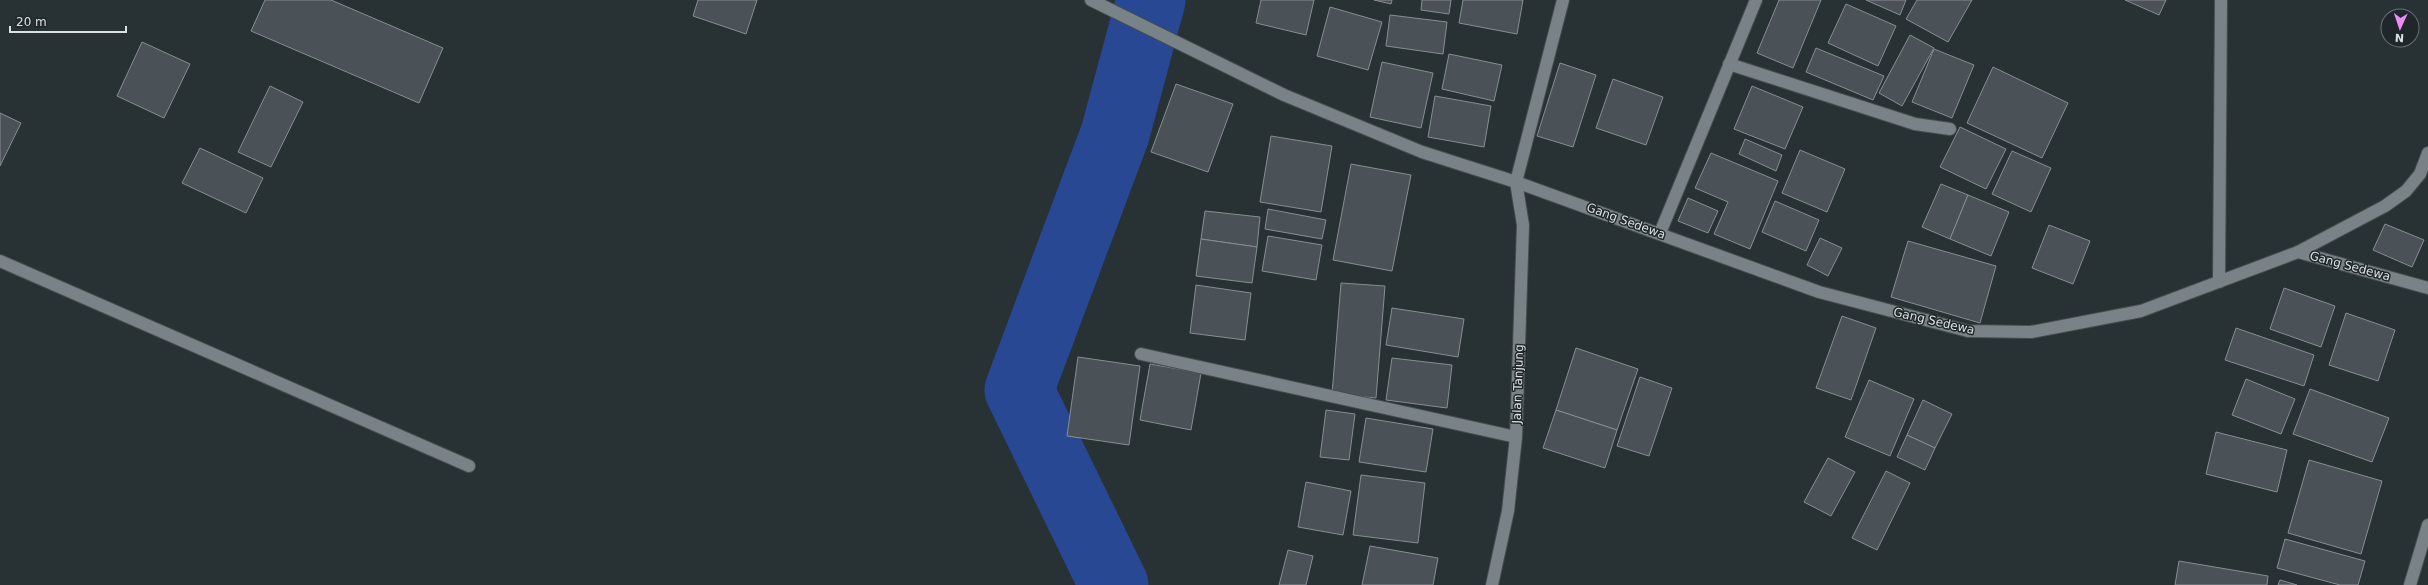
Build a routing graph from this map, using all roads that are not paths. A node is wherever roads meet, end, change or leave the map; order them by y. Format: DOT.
graph roads {
  1 [pos="1090,0"];
  2 [pos="1563,0"];
  3 [pos="1756,0"];
  4 [pos="2221,0"];
  5 [pos="1729,64"];
  6 [pos="1950,129"];
  7 [pos="2428,153"];
  8 [pos="1516,182"];
  9 [pos="1660,233"];
  10 [pos="2298,252"];
  11 [pos="0,261"];
  12 [pos="2220,282"];
  13 [pos="2428,288"];
  14 [pos="1141,354"];
  15 [pos="1516,437"];
  16 [pos="469,466"];
  17 [pos="2428,525"];
  18 [pos="1492,585"];
  19 [pos="2410,585"];
  1 -- 8 [label="street, Gang Sedewa"];
  2 -- 8 [label="street"];
  3 -- 5 [label="street"];
  4 -- 12 [label="street"];
  5 -- 6 [label="street"];
  5 -- 9 [label="street"];
  7 -- 10 [label="street"];
  8 -- 9 [label="street, Gang Sedewa"];
  8 -- 15 [label="street, Jalan Tanjung"];
  9 -- 12 [label="street, Gang Sedewa"];
  10 -- 12 [label="street, Gang Sedewa"];
  10 -- 13 [label="street, Gang Sedewa"];
  11 -- 16 [label="street"];
  14 -- 15 [label="street"];
  15 -- 18 [label="street, Jalan Tanjung"];
  17 -- 19 [label="street"];
}
